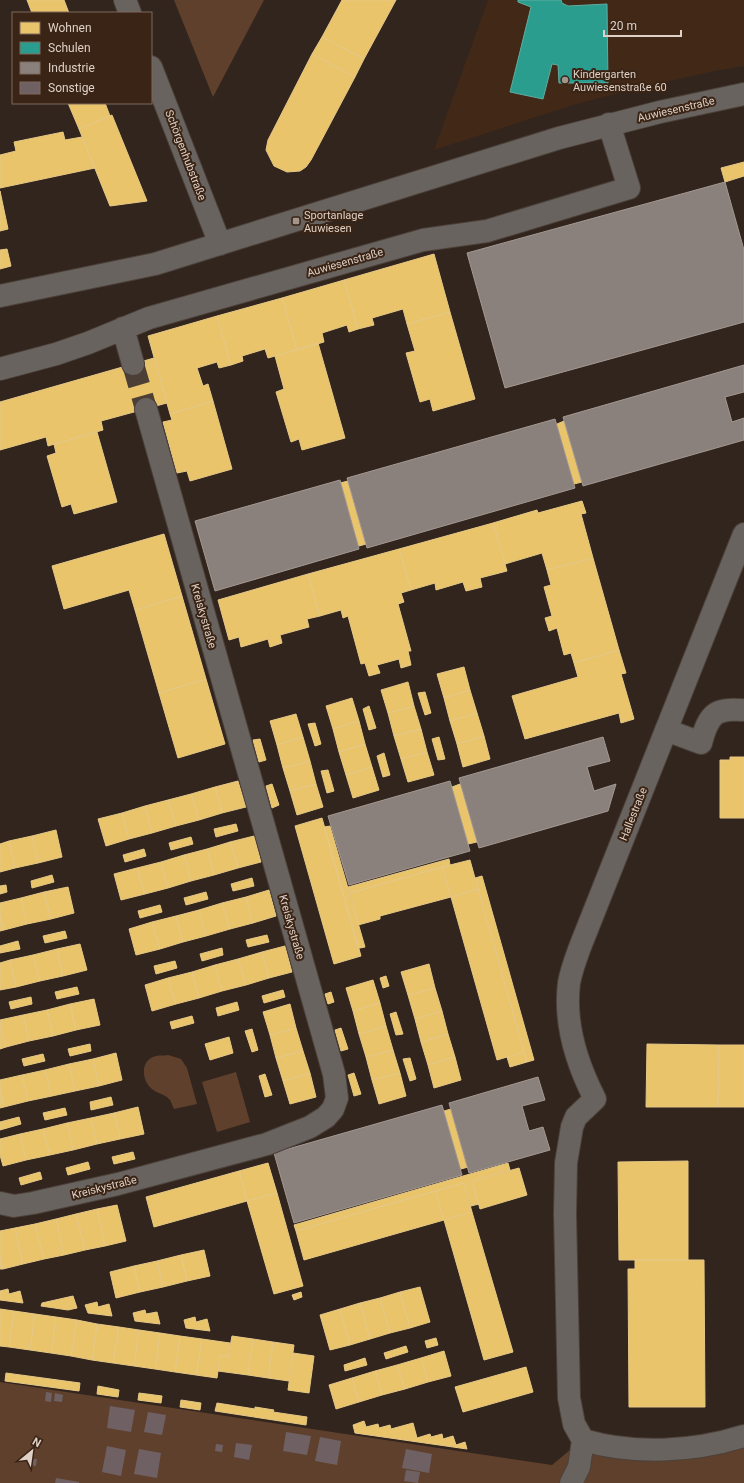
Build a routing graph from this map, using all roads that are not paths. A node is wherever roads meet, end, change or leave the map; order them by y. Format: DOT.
graph roads {
  1 [pos="125,0"];
  2 [pos="130,12"];
  3 [pos="152,70"];
  4 [pos="744,94"];
  5 [pos="609,124"];
  6 [pos="220,244"];
  7 [pos="0,296"];
  8 [pos="123,328"];
  9 [pos="133,364"];
  10 [pos="0,369"];
  11 [pos="146,409"];
  12 [pos="744,534"];
  13 [pos="742,710"];
  14 [pos="666,730"];
  15 [pos="0,1203"];
  16 [pos="744,1436"];
  17 [pos="583,1440"];
  18 [pos="571,1483"];
  1 -- 2 [label="street"];
  3 -- 6 [label="street, Schörgenhubstraße"];
  4 -- 5 [label="street, Auwiesenstraße"];
  5 -- 6 [label="street, Auwiesenstraße"];
  5 -- 8 [label="street, Auwiesenstraße"];
  6 -- 7 [label="street, Auwiesenstraße"];
  8 -- 9 [label="street"];
  8 -- 10 [label="street, Auwiesenstraße"];
  11 -- 15 [label="street, Kreiskystraße"];
  12 -- 14 [label="street, Hallestraße"];
  13 -- 14 [label="street"];
  14 -- 17 [label="street, Hallestraße"];
  16 -- 17 [label="street"];
  17 -- 18 [label="street"];
}
